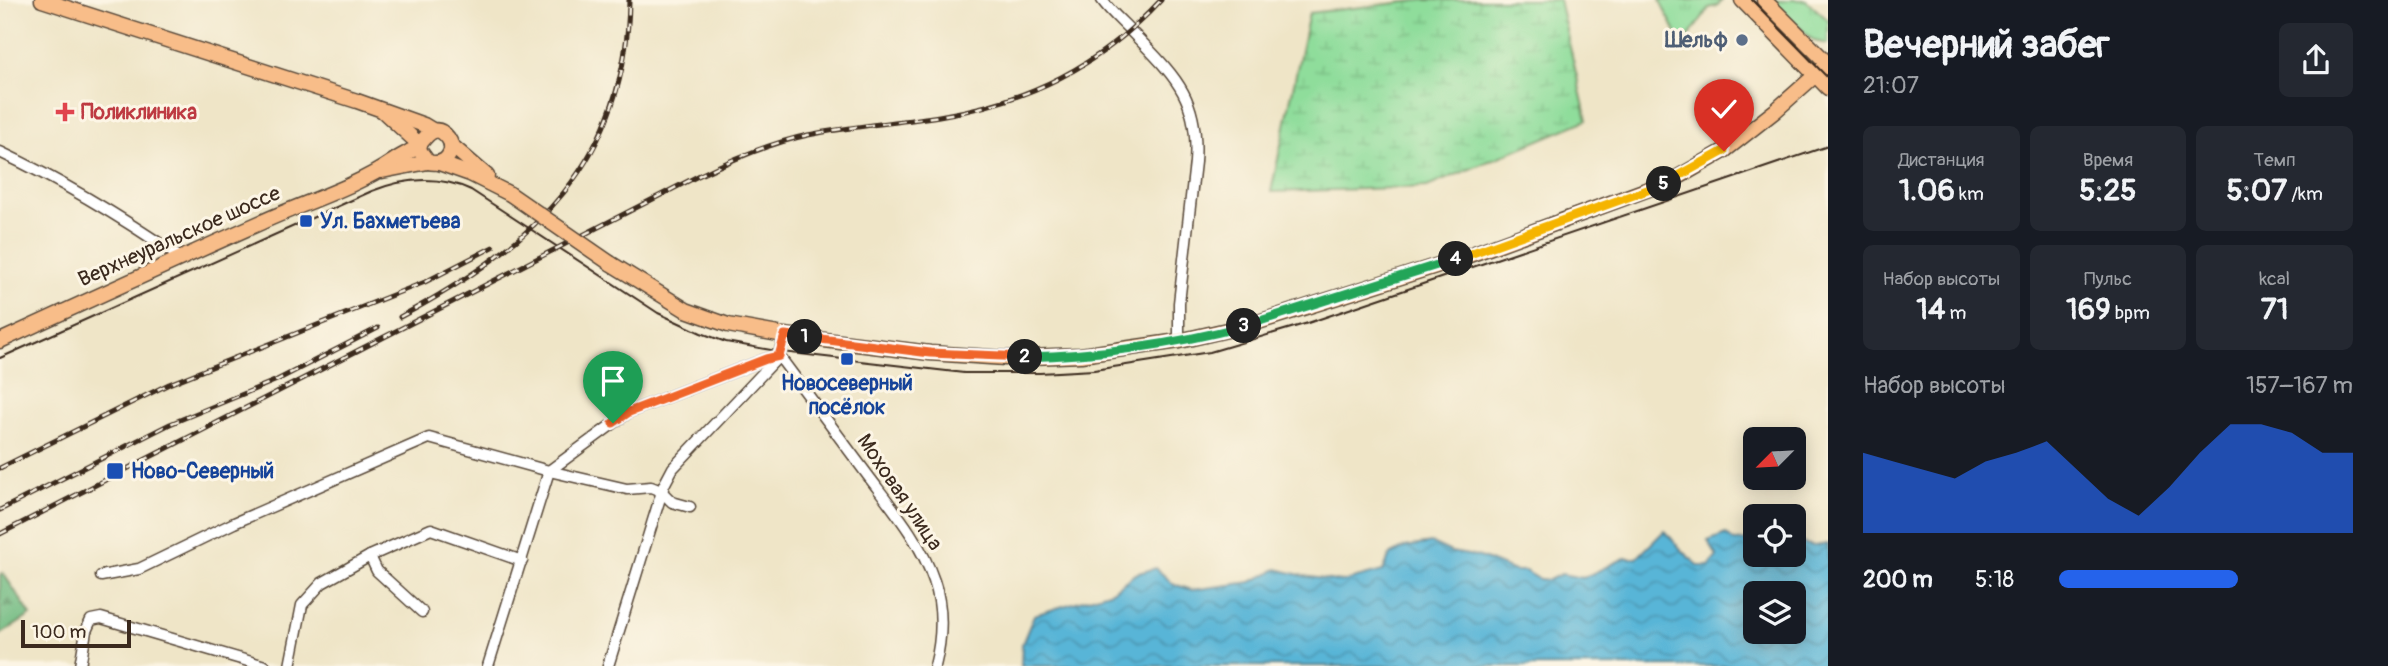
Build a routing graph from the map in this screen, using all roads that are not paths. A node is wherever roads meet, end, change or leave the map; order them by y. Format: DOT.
graph roads {
  1 [pos="42,0"];
  2 [pos="1102,0"];
  3 [pos="1742,0"];
  4 [pos="1764,0"];
  5 [pos="1828,64"];
  6 [pos="1816,76"];
  7 [pos="1828,88"];
  8 [pos="383,111"];
  9 [pos="434,131"];
  10 [pos="419,145"];
  11 [pos="451,145"];
  12 [pos="0,152"];
  13 [pos="433,162"];
  14 [pos="377,172"];
  15 [pos="510,194"];
  16 [pos="181,258"];
  17 [pos="785,335"];
  18 [pos="0,341"];
  19 [pos="1179,341"];
  20 [pos="779,356"];
  21 [pos="549,471"];
  22 [pos="661,491"];
  23 [pos="690,507"];
  24 [pos="370,556"];
  25 [pos="522,561"];
  26 [pos="102,576"];
  27 [pos="422,612"];
  28 [pos="80,666"];
  29 [pos="265,666"];
  30 [pos="290,666"];
  31 [pos="488,666"];
  32 [pos="608,666"];
  33 [pos="935,666"];
  1 -- 8 [label="main road"];
  2 -- 19 [label="street"];
  3 -- 6 [label="main road"];
  4 -- 5 [label="main road"];
  5 -- 6 [label="main road"];
  6 -- 7 [label="main road"];
  6 -- 19 [label="main road"];
  8 -- 9 [label="main road"];
  8 -- 10 [label="main road"];
  9 -- 10 [label="main road"];
  9 -- 11 [label="main road"];
  10 -- 13 [label="main road"];
  10 -- 14 [label="main road"];
  11 -- 13 [label="main road"];
  11 -- 15 [label="main road"];
  12 -- 16 [label="street"];
  13 -- 14 [label="main road"];
  13 -- 15 [label="main road"];
  14 -- 16 [label="main road, Верхнеуральское шоссе"];
  15 -- 17 [label="main road, bridge"];
  16 -- 18 [label="main road, Верхнеуральское шоссе"];
  17 -- 19 [label="main road"];
  17 -- 20 [label="street"];
  20 -- 21 [label="street"];
  20 -- 22 [label="street"];
  20 -- 33 [label="street, Моховая улица"];
  21 -- 22 [label="street"];
  21 -- 25 [label="street"];
  21 -- 26 [label="street"];
  22 -- 23 [label="street"];
  22 -- 32 [label="street"];
  24 -- 25 [label="street"];
  24 -- 27 [label="street"];
  24 -- 30 [label="street"];
  25 -- 31 [label="street"];
  28 -- 29 [label="street"];
}
